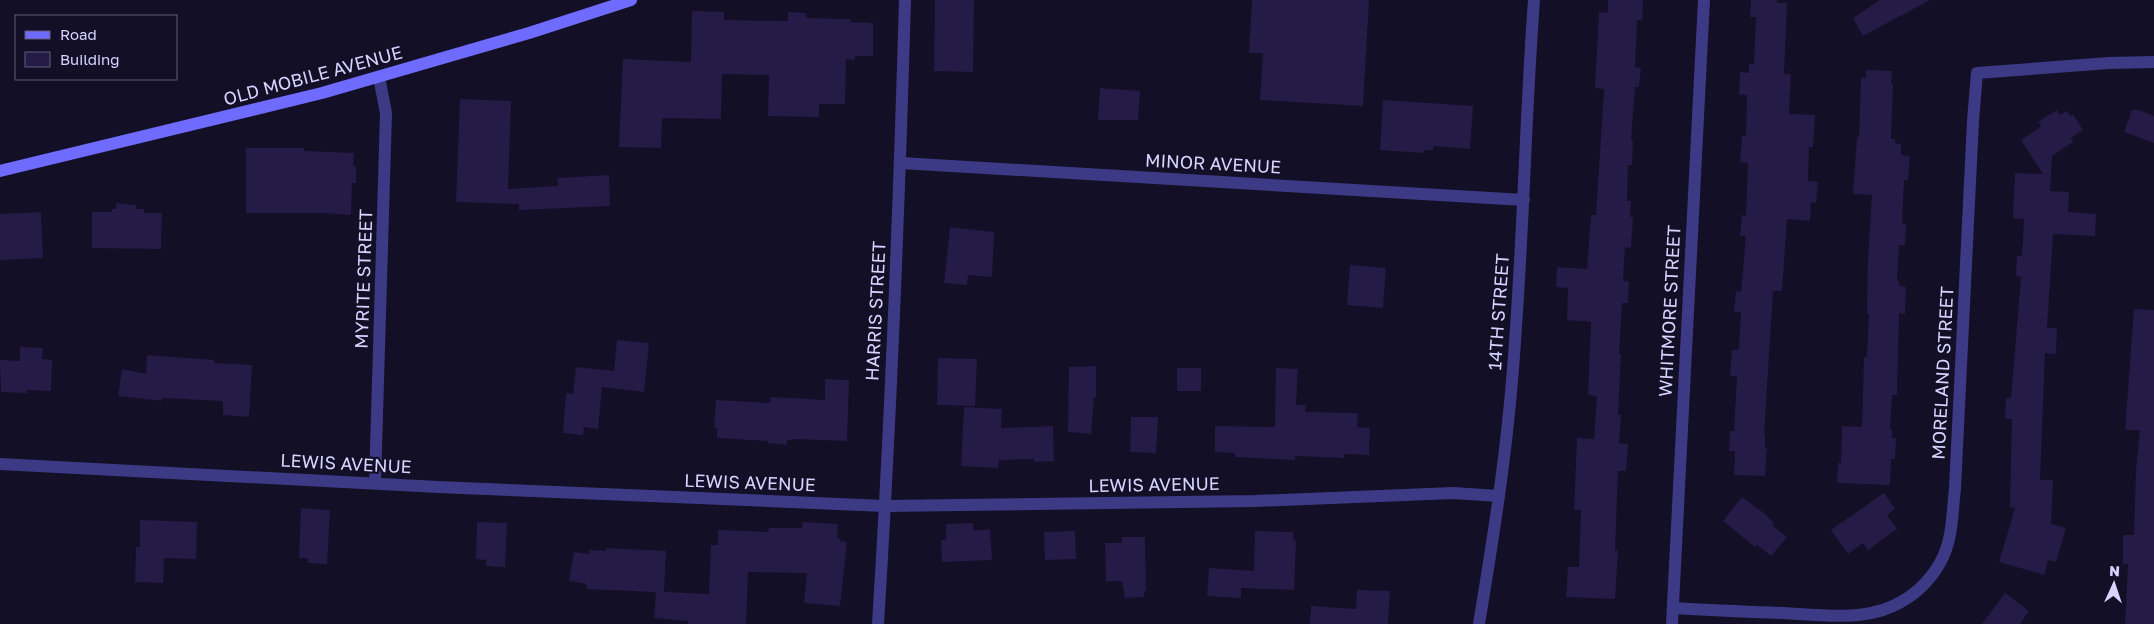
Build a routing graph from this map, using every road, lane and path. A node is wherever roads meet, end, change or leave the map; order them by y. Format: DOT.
graph roads {
  1 [pos="631,0"];
  2 [pos="905,0"];
  3 [pos="1534,0"];
  4 [pos="1704,0"];
  5 [pos="2154,62"];
  6 [pos="379,77"];
  7 [pos="900,163"];
  8 [pos="0,170"];
  9 [pos="1524,200"];
  10 [pos="0,464"];
  11 [pos="375,482"];
  12 [pos="1499,496"];
  13 [pos="885,506"];
  14 [pos="1673,608"];
  15 [pos="878,624"];
  16 [pos="1479,624"];
  17 [pos="1672,624"];
  1 -- 6 [label="main road, OLD MOBILE AVENUE"];
  2 -- 7 [label="street, HARRIS STREET"];
  3 -- 9 [label="street, 14TH STREET"];
  4 -- 14 [label="street, WHITMORE STREET"];
  5 -- 14 [label="street, MORELAND STREET"];
  6 -- 8 [label="main road, OLD MOBILE AVENUE"];
  6 -- 11 [label="street, MYRITE STREET"];
  7 -- 9 [label="street, MINOR AVENUE"];
  7 -- 13 [label="street, HARRIS STREET"];
  9 -- 12 [label="street, 14TH STREET"];
  10 -- 11 [label="street, LEWIS AVENUE"];
  11 -- 13 [label="street, LEWIS AVENUE"];
  12 -- 13 [label="street, LEWIS AVENUE"];
  12 -- 16 [label="street, 14TH STREET"];
  13 -- 15 [label="street, HARRIS STREET"];
  14 -- 17 [label="street, WHITMORE STREET"];
}
